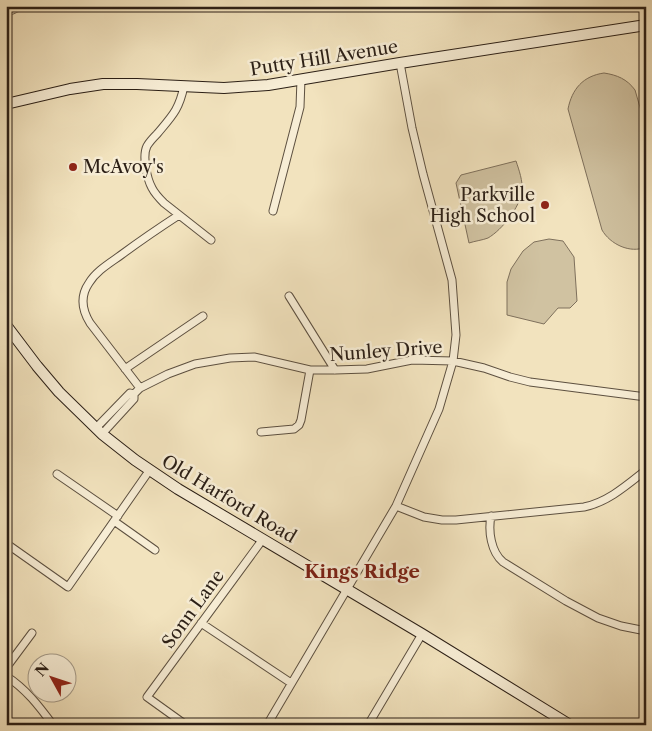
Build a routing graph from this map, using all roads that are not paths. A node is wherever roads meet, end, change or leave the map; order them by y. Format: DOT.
graph roads {
  1 [pos="20,6"];
  2 [pos="6,12"];
  3 [pos="646,25"];
  4 [pos="400,63"];
  5 [pos="301,79"];
  6 [pos="184,86"];
  7 [pos="6,104"];
  8 [pos="273,211"];
  9 [pos="179,215"];
  10 [pos="210,240"];
  11 [pos="289,296"];
  12 [pos="203,316"];
  13 [pos="6,325"];
  14 [pos="453,361"];
  15 [pos="125,369"];
  16 [pos="310,370"];
  17 [pos="335,370"];
  18 [pos="137,391"];
  19 [pos="646,397"];
  20 [pos="99,431"];
  21 [pos="261,432"];
  22 [pos="149,470"];
  23 [pos="646,470"];
  24 [pos="57,474"];
  25 [pos="396,506"];
  26 [pos="491,516"];
  27 [pos="116,518"];
  28 [pos="263,539"];
  29 [pos="7,544"];
  30 [pos="155,550"];
  31 [pos="347,589"];
  32 [pos="201,623"];
  33 [pos="646,631"];
  34 [pos="32,632"];
  35 [pos="422,634"];
  36 [pos="6,668"];
  37 [pos="6,676"];
  38 [pos="291,683"];
  39 [pos="553,720"];
  40 [pos="53,725"];
  41 [pos="186,725"];
  42 [pos="266,725"];
  43 [pos="368,725"];
  44 [pos="570,725"];
  1 -- 2 [label="street"];
  3 -- 4 [label="street, Putty Hill Avenue"];
  4 -- 5 [label="street, Putty Hill Avenue"];
  4 -- 14 [label="street"];
  5 -- 6 [label="street, Putty Hill Avenue"];
  5 -- 8 [label="street"];
  6 -- 7 [label="street, Putty Hill Avenue"];
  6 -- 9 [label="street"];
  9 -- 10 [label="street"];
  9 -- 15 [label="street"];
  11 -- 17 [label="street"];
  12 -- 15 [label="street"];
  13 -- 20 [label="street, Old Harford Road"];
  14 -- 17 [label="street, Nunley Drive"];
  14 -- 19 [label="street, Nunley Drive"];
  14 -- 25 [label="street"];
  15 -- 18 [label="street"];
  16 -- 17 [label="street, Nunley Drive"];
  16 -- 18 [label="street, Nunley Drive"];
  16 -- 21 [label="street"];
  18 -- 20 [label="street, Nunley Drive"];
  20 -- 22 [label="street, Old Harford Road"];
  22 -- 27 [label="street"];
  22 -- 28 [label="street, Old Harford Road"];
  23 -- 26 [label="street"];
  24 -- 27 [label="street"];
  25 -- 26 [label="street"];
  25 -- 31 [label="street"];
  26 -- 33 [label="street"];
  27 -- 29 [label="street"];
  27 -- 30 [label="street"];
  28 -- 31 [label="street, Old Harford Road"];
  28 -- 32 [label="street, Sonn Lane"];
  31 -- 35 [label="street, Old Harford Road"];
  31 -- 38 [label="street"];
  32 -- 38 [label="street"];
  32 -- 41 [label="street, Sonn Lane"];
  34 -- 36 [label="street"];
  35 -- 39 [label="street, Old Harford Road"];
  35 -- 43 [label="street"];
  37 -- 40 [label="street"];
  38 -- 42 [label="street"];
  39 -- 44 [label="street, Old Harford Road"];
}
